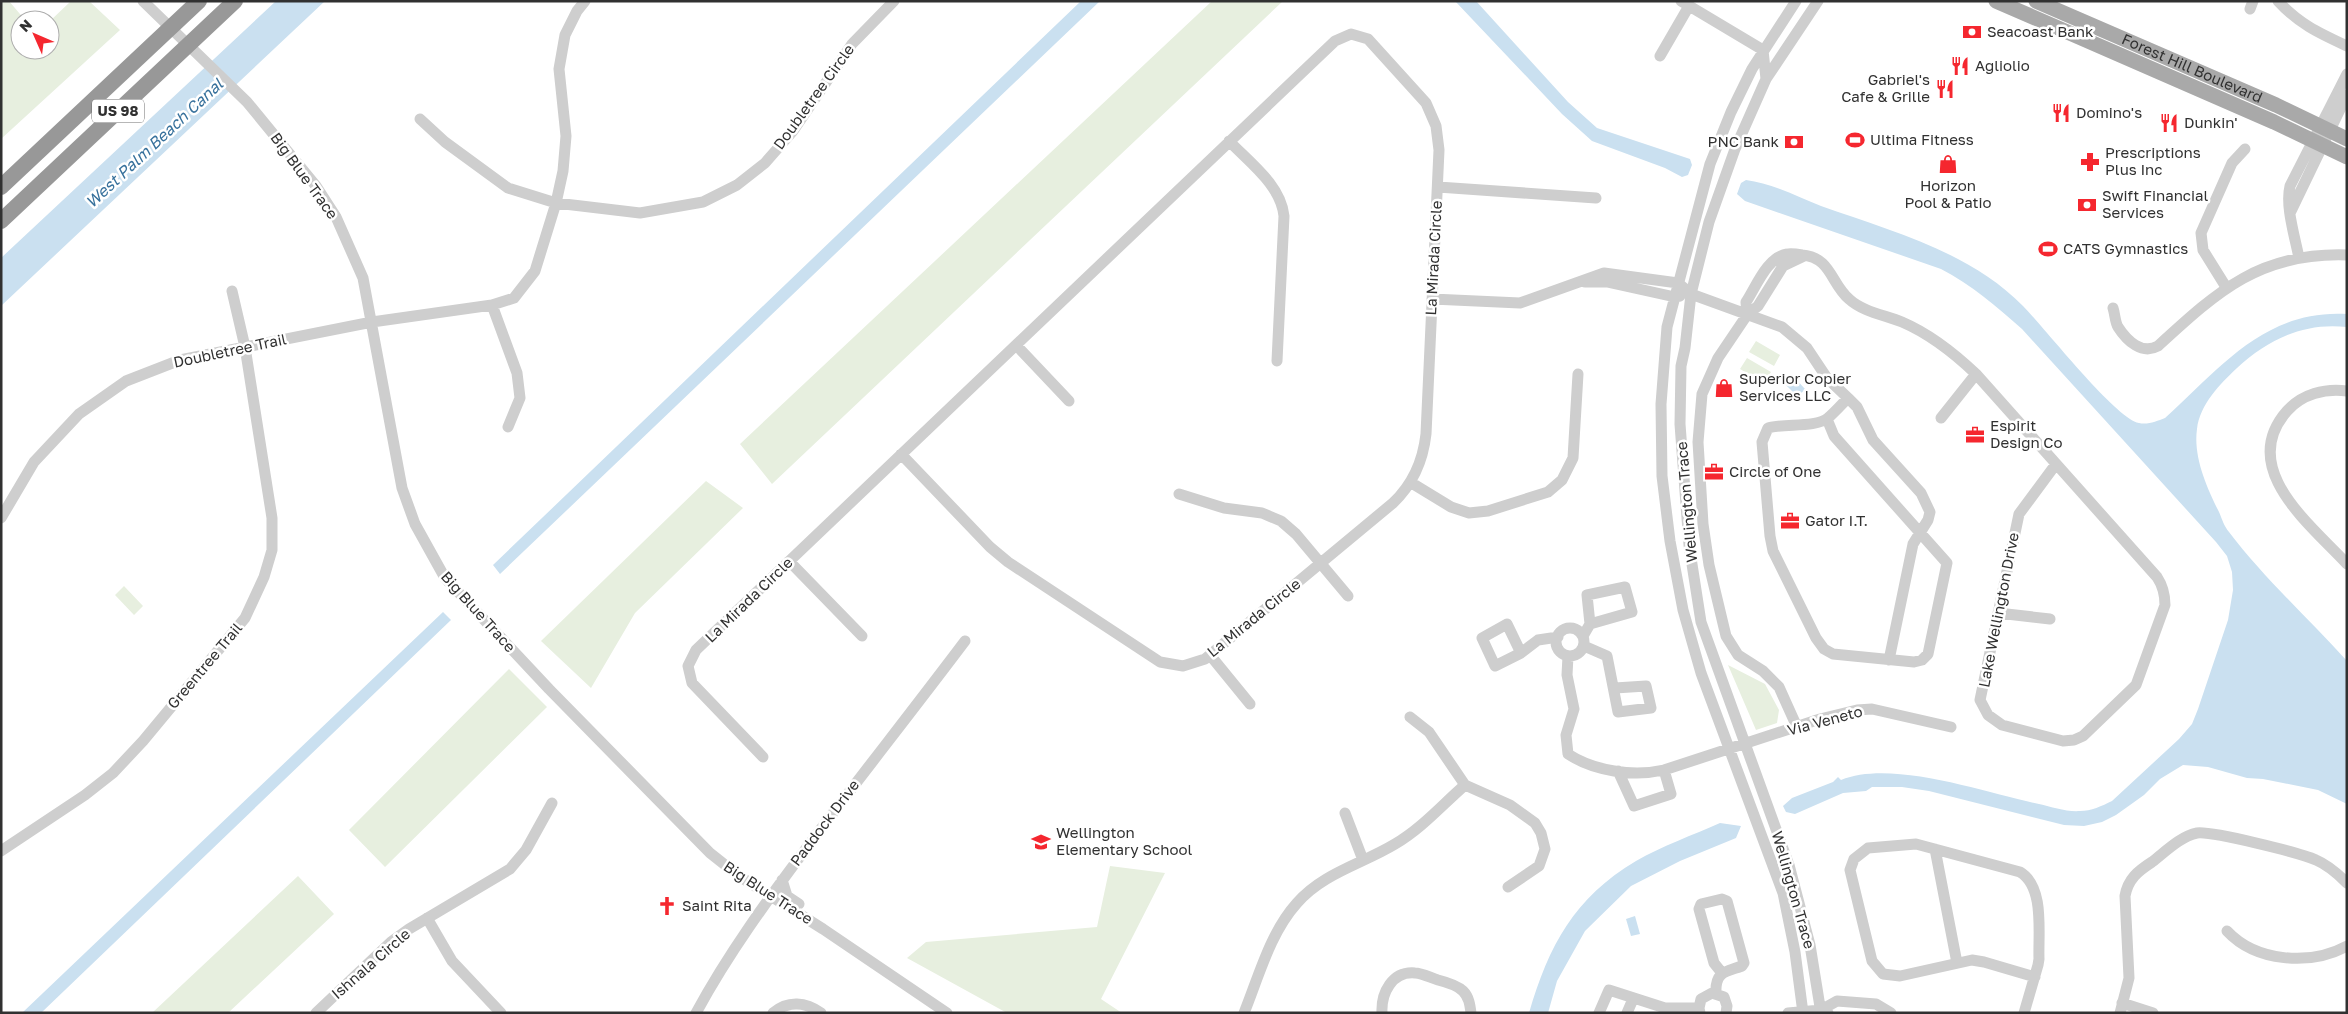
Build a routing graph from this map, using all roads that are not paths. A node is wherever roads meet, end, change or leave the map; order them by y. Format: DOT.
graph roads {
  1 [pos="144,1"];
  2 [pos="199,1"];
  3 [pos="235,1"];
  4 [pos="585,1"];
  5 [pos="894,1"];
  6 [pos="1796,1"];
  7 [pos="1818,1"];
  8 [pos="1996,1"];
  9 [pos="2036,1"];
  10 [pos="2278,1"];
  11 [pos="1685,4"];
  12 [pos="170,28"];
  13 [pos="2347,46"];
  14 [pos="195,50"];
  15 [pos="1763,50"];
  16 [pos="1660,56"];
  17 [pos="2347,74"];
  18 [pos="1766,79"];
  19 [pos="2347,95"];
  20 [pos="420,119"];
  21 [pos="2325,128"];
  22 [pos="2347,139"];
  23 [pos="1229,141"];
  24 [pos="2318,142"];
  25 [pos="2245,149"];
  26 [pos="2347,157"];
  27 [pos="1,187"];
  28 [pos="1438,187"];
  29 [pos="1596,198"];
  30 [pos="556,202"];
  31 [pos="1,221"];
  32 [pos="2347,255"];
  33 [pos="2299,258"];
  34 [pos="1578,282"];
  35 [pos="1678,283"];
  36 [pos="2226,287"];
  37 [pos="232,291"];
  38 [pos="1691,294"];
  39 [pos="1675,297"];
  40 [pos="1432,299"];
  41 [pos="492,305"];
  42 [pos="2113,308"];
  43 [pos="1747,315"];
  44 [pos="372,322"];
  45 [pos="1016,345"];
  46 [pos="245,347"];
  47 [pos="1277,361"];
  48 [pos="1578,374"];
  49 [pos="1976,374"];
  50 [pos="2347,391"];
  51 [pos="1848,398"];
  52 [pos="1070,401"];
  53 [pos="1941,418"];
  54 [pos="1827,419"];
  55 [pos="508,427"];
  56 [pos="901,454"];
  57 [pos="2056,464"];
  58 [pos="1410,482"];
  59 [pos="1179,494"];
  60 [pos="1,518"];
  61 [pos="1922,532"];
  62 [pos="789,561"];
  63 [pos="1320,563"];
  64 [pos="2347,564"];
  65 [pos="1348,596"];
  66 [pos="1998,613"];
  67 [pos="2050,619"];
  68 [pos="1590,624"];
  69 [pos="862,636"];
  70 [pos="1558,636"];
  71 [pos="965,641"];
  72 [pos="1583,641"];
  73 [pos="1522,653"];
  74 [pos="1210,655"];
  75 [pos="1568,656"];
  76 [pos="1889,660"];
  77 [pos="1615,688"];
  78 [pos="1250,704"];
  79 [pos="1410,717"];
  80 [pos="1951,727"];
  81 [pos="1797,728"];
  82 [pos="1746,743"];
  83 [pos="1729,749"];
  84 [pos="763,757"];
  85 [pos="1664,770"];
  86 [pos="1618,771"];
  87 [pos="1465,785"];
  88 [pos="552,803"];
  89 [pos="1346,813"];
  90 [pos="1935,849"];
  91 [pos="1,851"];
  92 [pos="1363,860"];
  93 [pos="782,880"];
  94 [pos="2347,883"];
  95 [pos="1508,887"];
  96 [pos="771,895"];
  97 [pos="427,918"];
  98 [pos="826,931"];
  99 [pos="2227,931"];
  100 [pos="2347,946"];
  101 [pos="1957,963"];
  102 [pos="1722,973"];
  103 [pos="2035,977"];
  104 [pos="1716,993"];
  105 [pos="1632,999"];
  106 [pos="2121,1008"];
  107 [pos="1700,1010"];
  108 [pos="1729,1012"];
  109 [pos="1803,1012"];
  110 [pos="1824,1012"];
  111 [pos="316,1013"];
  112 [pos="501,1013"];
  113 [pos="696,1013"];
  114 [pos="773,1013"];
  115 [pos="821,1013"];
  116 [pos="947,1013"];
  117 [pos="1244,1013"];
  118 [pos="1382,1013"];
  119 [pos="1471,1013"];
  120 [pos="1599,1013"];
  121 [pos="1627,1013"];
  122 [pos="1788,1013"];
  123 [pos="1891,1013"];
  124 [pos="2024,1013"];
  125 [pos="2153,1013"];
  1 -- 12 [label="street, Big Blue Trace"];
  2 -- 12 [label="highway, US 98"];
  3 -- 14 [label="highway, US 98"];
  4 -- 30 [label="street"];
  5 -- 30 [label="street, Doubletree Circle"];
  6 -- 15 [label="street, Wellington Trace"];
  7 -- 18 [label="street, Wellington Trace"];
  8 -- 24 [label="main road, Forest Hill Boulevard"];
  9 -- 21 [label="main road, Forest Hill Boulevard"];
  10 -- 13 [label="street"];
  11 -- 15 [label="street"];
  11 -- 16 [label="street"];
  12 -- 14 [label="street, Big Blue Trace"];
  12 -- 27 [label="highway, US 98"];
  14 -- 31 [label="highway, US 98"];
  14 -- 44 [label="street, Big Blue Trace"];
  15 -- 18 [label="street"];
  15 -- 35 [label="street, Wellington Trace"];
  17 -- 21 [label="street"];
  18 -- 38 [label="street, Wellington Trace"];
  19 -- 21 [label="street"];
  20 -- 30 [label="street, Doubletree Circle"];
  21 -- 22 [label="main road, Forest Hill Boulevard"];
  21 -- 24 [label="street"];
  23 -- 28 [label="street, La Mirada Circle"];
  23 -- 45 [label="street, La Mirada Circle"];
  23 -- 47 [label="street"];
  24 -- 26 [label="main road, Forest Hill Boulevard"];
  24 -- 33 [label="street"];
  25 -- 36 [label="street"];
  28 -- 29 [label="street"];
  28 -- 40 [label="street, La Mirada Circle"];
  30 -- 41 [label="street"];
  32 -- 33 [label="street"];
  33 -- 36 [label="street"];
  34 -- 35 [label="street"];
  34 -- 39 [label="street"];
  34 -- 40 [label="street"];
  35 -- 38 [label="street"];
  35 -- 39 [label="street, Wellington Trace"];
  36 -- 42 [label="street"];
  37 -- 46 [label="street, Greentree Trail"];
  38 -- 39 [label="street"];
  38 -- 43 [label="street"];
  38 -- 82 [label="street, Wellington Trace"];
  39 -- 83 [label="street, Wellington Trace"];
  40 -- 58 [label="street, La Mirada Circle"];
  41 -- 44 [label="street, Doubletree Trail"];
  41 -- 55 [label="street"];
  43 -- 49 [label="street, Lake Wellington Drive"];
  43 -- 51 [label="street"];
  43 -- 81 [label="street"];
  44 -- 46 [label="street, Doubletree Trail"];
  44 -- 96 [label="street, Big Blue Trace"];
  45 -- 52 [label="street"];
  45 -- 56 [label="street, La Mirada Circle"];
  46 -- 60 [label="street, Doubletree Trail"];
  46 -- 91 [label="street, Greentree Trail"];
  48 -- 58 [label="street"];
  49 -- 53 [label="street"];
  49 -- 57 [label="street, Lake Wellington Drive"];
  50 -- 64 [label="street"];
  51 -- 54 [label="street"];
  51 -- 61 [label="street"];
  54 -- 61 [label="street"];
  54 -- 76 [label="street"];
  56 -- 62 [label="street, La Mirada Circle"];
  56 -- 74 [label="street, La Mirada Circle"];
  57 -- 66 [label="street, Lake Wellington Drive"];
  57 -- 66 [label="street, Lake Wellington Drive"];
  58 -- 63 [label="street, La Mirada Circle"];
  59 -- 63 [label="street"];
  61 -- 76 [label="street"];
  61 -- 76 [label="street"];
  62 -- 69 [label="street"];
  62 -- 84 [label="street, La Mirada Circle"];
  63 -- 65 [label="street"];
  63 -- 74 [label="street, La Mirada Circle"];
  66 -- 67 [label="street"];
  68 -- 72 [label="street"];
  70 -- 72 [label="street"];
  70 -- 73 [label="street"];
  70 -- 75 [label="street"];
  71 -- 93 [label="street, Paddock Drive"];
  72 -- 75 [label="street"];
  72 -- 77 [label="street"];
  74 -- 78 [label="street"];
  75 -- 86 [label="street, Via Veneto"];
  79 -- 87 [label="street"];
  80 -- 81 [label="street, Via Veneto"];
  81 -- 82 [label="street, Via Veneto"];
  82 -- 83 [label="street, Via Veneto"];
  82 -- 110 [label="street, Wellington Trace"];
  83 -- 85 [label="street, Via Veneto"];
  83 -- 109 [label="street, Wellington Trace"];
  85 -- 86 [label="street, Via Veneto"];
  85 -- 86 [label="street"];
  87 -- 92 [label="street"];
  87 -- 95 [label="street"];
  88 -- 97 [label="street"];
  89 -- 92 [label="street"];
  90 -- 101 [label="street"];
  90 -- 101 [label="street"];
  90 -- 103 [label="street"];
  92 -- 117 [label="street"];
  93 -- 96 [label="street, Paddock Drive"];
  93 -- 98 [label="street"];
  94 -- 106 [label="street"];
  96 -- 98 [label="street, Big Blue Trace"];
  96 -- 113 [label="street, Paddock Drive"];
  97 -- 111 [label="street, Ishnala Circle"];
  97 -- 112 [label="street, Ishnala Circle"];
  98 -- 116 [label="street, Big Blue Trace"];
  99 -- 100 [label="street"];
  101 -- 103 [label="street"];
  102 -- 102 [label="street"];
  102 -- 104 [label="street"];
  103 -- 124 [label="street"];
  104 -- 107 [label="street"];
  104 -- 108 [label="street"];
  105 -- 107 [label="street"];
  105 -- 120 [label="street"];
  105 -- 121 [label="street"];
  106 -- 125 [label="street"];
  109 -- 110 [label="street"];
  109 -- 122 [label="street"];
  110 -- 123 [label="street"];
  114 -- 115 [label="street"];
  118 -- 119 [label="street"];
}
